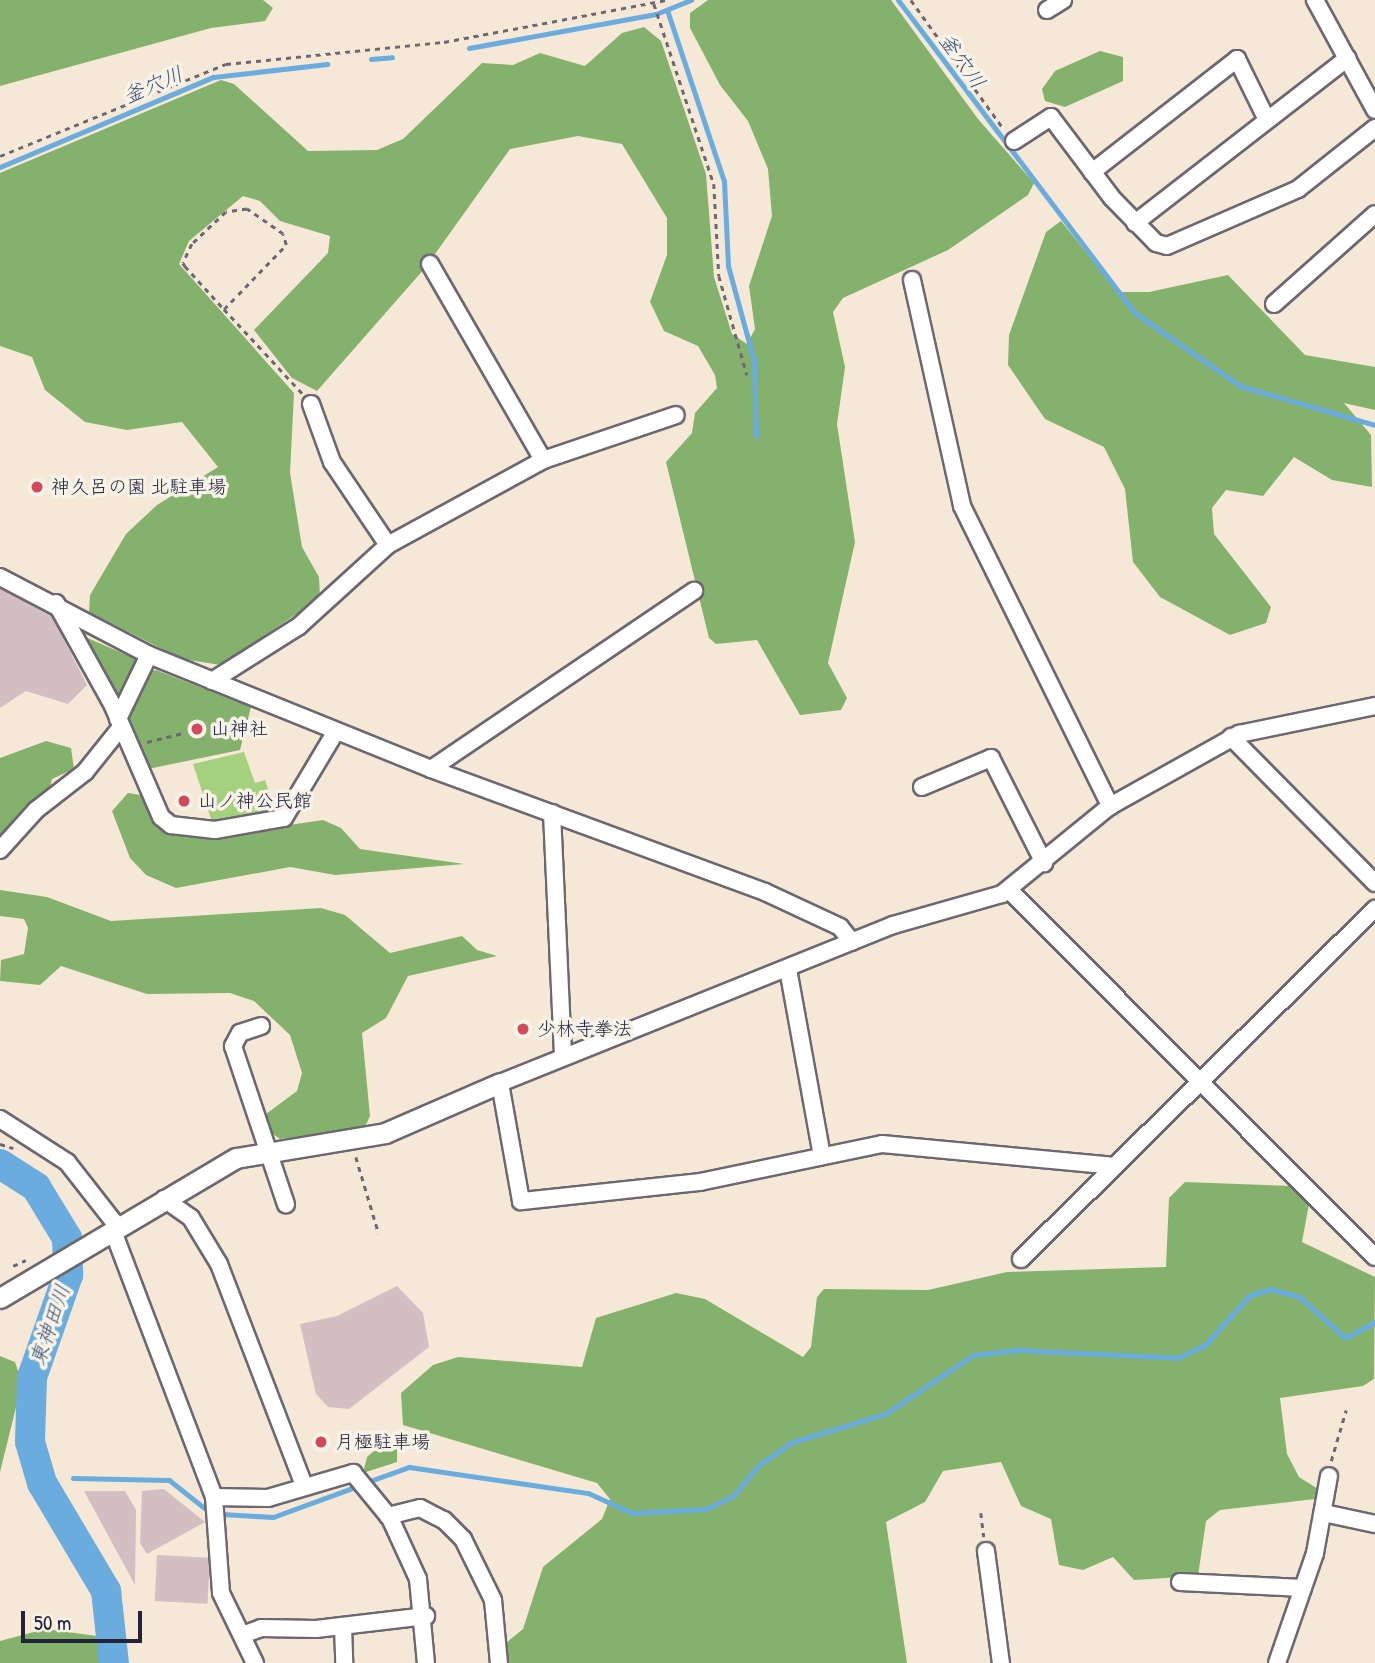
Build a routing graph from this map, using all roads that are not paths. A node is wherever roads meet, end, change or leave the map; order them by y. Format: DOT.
graph roads {
  1 [pos="1063,0"];
  2 [pos="1315,0"];
  3 [pos="1047,10"];
  4 [pos="1348,58"];
  5 [pos="1375,110"];
  6 [pos="1266,118"];
  7 [pos="1375,128"];
  8 [pos="1014,141"];
  9 [pos="1092,172"];
  10 [pos="1375,214"];
  11 [pos="1135,223"];
  12 [pos="430,264"];
  13 [pos="912,279"];
  14 [pos="1274,304"];
  15 [pos="311,404"];
  16 [pos="676,415"];
  17 [pos="542,460"];
  18 [pos="388,545"];
  19 [pos="0,577"];
  20 [pos="694,591"];
  21 [pos="56,603"];
  22 [pos="149,655"];
  23 [pos="212,681"];
  24 [pos="1375,706"];
  25 [pos="120,723"];
  26 [pos="336,731"];
  27 [pos="1231,737"];
  28 [pos="431,769"];
  29 [pos="922,787"];
  30 [pos="1110,806"];
  31 [pos="552,813"];
  32 [pos="0,850"];
  33 [pos="1044,863"];
  34 [pos="1375,883"];
  35 [pos="1009,890"];
  36 [pos="1375,909"];
  37 [pos="852,942"];
  38 [pos="788,969"];
  39 [pos="261,1026"];
  40 [pos="563,1055"];
  41 [pos="1200,1082"];
  42 [pos="500,1083"];
  43 [pos="0,1119"];
  44 [pos="265,1149"];
  45 [pos="822,1156"];
  46 [pos="1115,1166"];
  47 [pos="164,1199"];
  48 [pos="286,1204"];
  49 [pos="115,1229"];
  50 [pos="1375,1257"];
  51 [pos="1021,1259"];
  52 [pos="0,1298"];
  53 [pos="1329,1476"];
  54 [pos="304,1486"];
  55 [pos="214,1497"];
  56 [pos="1324,1513"];
  57 [pos="388,1516"];
  58 [pos="1375,1524"];
  59 [pos="986,1551"];
  60 [pos="1180,1582"];
  61 [pos="1303,1588"];
  62 [pos="426,1616"];
  63 [pos="343,1626"];
  64 [pos="242,1635"];
  65 [pos="256,1663"];
  66 [pos="344,1663"];
  67 [pos="426,1663"];
  68 [pos="499,1663"];
  69 [pos="1001,1663"];
  70 [pos="1277,1663"];
  1 -- 3 [label="street"];
  2 -- 4 [label="street"];
  4 -- 5 [label="street"];
  4 -- 6 [label="street"];
  6 -- 9 [label="street"];
  6 -- 11 [label="street"];
  7 -- 11 [label="street"];
  8 -- 9 [label="street"];
  9 -- 11 [label="street"];
  10 -- 14 [label="street"];
  12 -- 17 [label="street"];
  13 -- 30 [label="street"];
  15 -- 18 [label="street"];
  16 -- 17 [label="street"];
  17 -- 18 [label="street"];
  18 -- 23 [label="street"];
  19 -- 21 [label="street"];
  20 -- 28 [label="street"];
  21 -- 22 [label="street"];
  21 -- 25 [label="street"];
  22 -- 23 [label="street"];
  22 -- 25 [label="street"];
  23 -- 26 [label="street"];
  24 -- 27 [label="street"];
  25 -- 26 [label="street"];
  25 -- 32 [label="street"];
  26 -- 28 [label="street"];
  27 -- 30 [label="street"];
  27 -- 34 [label="street"];
  28 -- 31 [label="street"];
  29 -- 33 [label="street"];
  30 -- 33 [label="street"];
  31 -- 37 [label="street"];
  31 -- 40 [label="street"];
  33 -- 35 [label="street"];
  35 -- 37 [label="street"];
  35 -- 41 [label="street"];
  36 -- 41 [label="street"];
  37 -- 38 [label="street"];
  38 -- 40 [label="street"];
  38 -- 45 [label="street"];
  39 -- 44 [label="street"];
  40 -- 42 [label="street"];
  41 -- 46 [label="street"];
  41 -- 50 [label="street"];
  42 -- 44 [label="street"];
  42 -- 45 [label="street"];
  43 -- 49 [label="street"];
  44 -- 47 [label="street"];
  44 -- 48 [label="street"];
  45 -- 46 [label="street"];
  46 -- 51 [label="street"];
  47 -- 49 [label="street"];
  47 -- 54 [label="street"];
  49 -- 52 [label="street"];
  49 -- 55 [label="street"];
  53 -- 56 [label="street"];
  54 -- 55 [label="street"];
  54 -- 57 [label="street"];
  55 -- 64 [label="street"];
  56 -- 58 [label="street"];
  56 -- 61 [label="street"];
  57 -- 62 [label="street"];
  57 -- 68 [label="street"];
  59 -- 69 [label="street"];
  60 -- 61 [label="street"];
  61 -- 70 [label="street"];
  62 -- 63 [label="street"];
  62 -- 67 [label="street"];
  63 -- 64 [label="street"];
  63 -- 66 [label="street"];
  64 -- 65 [label="street"];
}
